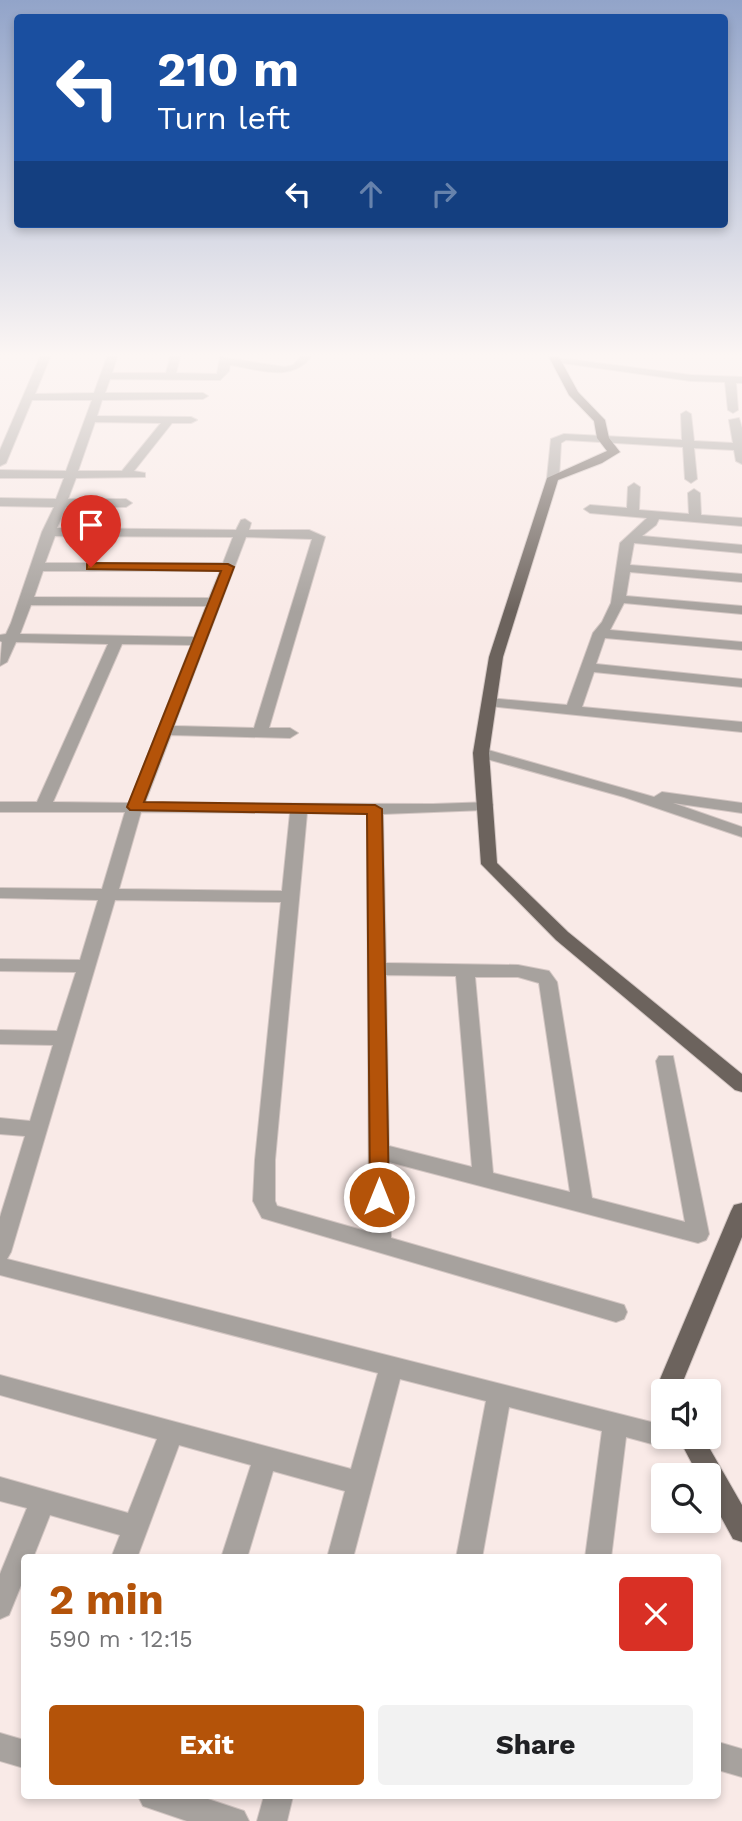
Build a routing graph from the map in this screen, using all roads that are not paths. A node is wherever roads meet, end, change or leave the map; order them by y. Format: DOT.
graph roads {
  1 [pos="7,442"];
  2 [pos="83,442"];
  3 [pos="151,442"];
  4 [pos="557,442"];
  5 [pos="606,442"];
  6 [pos="670,442"];
  7 [pos="687,443"];
  8 [pos="741,447"];
  9 [pos="742,461"];
  10 [pos="0,463"];
  11 [pos="0,474"];
  12 [pos="71,474"];
  13 [pos="126,474"];
  14 [pos="141,475"];
  15 [pos="553,478"];
  16 [pos="691,480"];
  17 [pos="634,487"];
  18 [pos="694,493"];
  19 [pos="0,502"];
  20 [pos="61,503"];
  21 [pos="126,503"];
  22 [pos="590,509"];
  23 [pos="634,513"];
  24 [pos="654,514"];
  25 [pos="695,518"];
  26 [pos="742,522"];
  27 [pos="243,528"];
  28 [pos="48,532"];
  29 [pos="630,540"];
  30 [pos="742,549"];
  31 [pos="36,567"];
  32 [pos="228,567"];
  33 [pos="623,568"];
  34 [pos="742,578"];
  35 [pos="619,599"];
  36 [pos="27,601"];
  37 [pos="214,602"];
  38 [pos="742,610"];
  39 [pos="600,633"];
  40 [pos="6,638"];
  41 [pos="117,640"];
  42 [pos="199,641"];
  43 [pos="742,646"];
  44 [pos="0,663"];
  45 [pos="588,667"];
  46 [pos="742,682"];
  47 [pos="489,702"];
  48 [pos="573,710"];
  49 [pos="742,727"];
  50 [pos="165,730"];
  51 [pos="260,732"];
  52 [pos="290,733"];
  53 [pos="481,753"];
  54 [pos="630,794"];
  55 [pos="485,805"];
  56 [pos="43,806"];
  57 [pos="0,807"];
  58 [pos="135,807"];
  59 [pos="742,808"];
  60 [pos="299,809"];
  61 [pos="375,809"];
  62 [pos="742,832"];
  63 [pos="0,893"];
  64 [pos="108,894"];
  65 [pos="290,897"];
  66 [pos="0,965"];
  67 [pos="86,966"];
  68 [pos="377,969"];
  69 [pos="465,971"];
  70 [pos="0,1037"];
  71 [pos="63,1038"];
  72 [pos="666,1061"];
  73 [pos="742,1085"];
  74 [pos="0,1126"];
  75 [pos="37,1129"];
  76 [pos="379,1151"];
  77 [pos="483,1178"];
  78 [pos="582,1204"];
  79 [pos="742,1212"];
  80 [pos="380,1243"];
  81 [pos="0,1252"];
  82 [pos="0,1266"];
  83 [pos="616,1312"];
  84 [pos="391,1368"];
  85 [pos="672,1379"];
  86 [pos="0,1385"];
  87 [pos="499,1395"];
  88 [pos="615,1424"];
  89 [pos="172,1433"];
  90 [pos="651,1433"];
  91 [pos="697,1449"];
  92 [pos="265,1458"];
  93 [pos="359,1483"];
  94 [pos="0,1489"];
  95 [pos="43,1501"];
  96 [pos="135,1527"];
  97 [pos="742,1530"];
  98 [pos="21,1554"];
  99 [pos="125,1554"];
  100 [pos="235,1554"];
  101 [pos="341,1554"];
  102 [pos="470,1554"];
  103 [pos="599,1554"];
  104 [pos="21,1555"];
  105 [pos="0,1606"];
  106 [pos="0,1747"];
  107 [pos="21,1754"];
  108 [pos="721,1757"];
  109 [pos="742,1763"];
  110 [pos="166,1799"];
  111 [pos="278,1799"];
  112 [pos="234,1821"];
  113 [pos="272,1821"];
  1 -- 10 [label="street"];
  2 -- 12 [label="street"];
  3 -- 13 [label="street"];
  4 -- 15 [label="street"];
  5 -- 15 [label="main road"];
  6 -- 7 [label="street"];
  7 -- 8 [label="street"];
  7 -- 16 [label="street"];
  8 -- 9 [label="street"];
  11 -- 12 [label="street"];
  12 -- 13 [label="street"];
  12 -- 20 [label="street"];
  13 -- 14 [label="street"];
  15 -- 47 [label="main road"];
  17 -- 23 [label="street"];
  18 -- 25 [label="street"];
  19 -- 20 [label="street"];
  20 -- 21 [label="street"];
  20 -- 28 [label="street"];
  22 -- 23 [label="street"];
  23 -- 24 [label="street"];
  24 -- 25 [label="street"];
  24 -- 29 [label="street"];
  25 -- 26 [label="street"];
  27 -- 28 [label="street"];
  27 -- 32 [label="street"];
  27 -- 51 [label="street"];
  28 -- 31 [label="street"];
  29 -- 30 [label="street"];
  29 -- 33 [label="street"];
  31 -- 32 [label="street"];
  31 -- 36 [label="street"];
  32 -- 37 [label="street"];
  33 -- 34 [label="street"];
  33 -- 35 [label="street"];
  35 -- 38 [label="street"];
  35 -- 39 [label="street"];
  36 -- 37 [label="street"];
  36 -- 40 [label="street"];
  37 -- 42 [label="street"];
  39 -- 43 [label="street"];
  39 -- 45 [label="street"];
  40 -- 41 [label="street"];
  40 -- 44 [label="street"];
  41 -- 42 [label="street"];
  41 -- 56 [label="street"];
  42 -- 50 [label="street"];
  45 -- 46 [label="street"];
  45 -- 48 [label="street"];
  47 -- 48 [label="street"];
  47 -- 53 [label="main road"];
  48 -- 49 [label="street"];
  50 -- 51 [label="street"];
  50 -- 58 [label="street"];
  51 -- 52 [label="street"];
  53 -- 54 [label="street"];
  53 -- 55 [label="main road"];
  54 -- 59 [label="street"];
  54 -- 62 [label="street"];
  55 -- 61 [label="street"];
  55 -- 73 [label="main road"];
  56 -- 57 [label="street"];
  56 -- 58 [label="street"];
  58 -- 60 [label="street"];
  58 -- 64 [label="street"];
  60 -- 61 [label="street"];
  60 -- 65 [label="street"];
  61 -- 68 [label="street"];
  63 -- 64 [label="street"];
  64 -- 65 [label="street"];
  64 -- 67 [label="street"];
  65 -- 80 [label="street"];
  66 -- 67 [label="street"];
  67 -- 71 [label="street"];
  68 -- 69 [label="street"];
  68 -- 76 [label="street"];
  69 -- 77 [label="street"];
  69 -- 78 [label="street"];
  70 -- 71 [label="street"];
  71 -- 75 [label="street"];
  72 -- 78 [label="street"];
  74 -- 75 [label="street"];
  75 -- 81 [label="street"];
  76 -- 77 [label="street"];
  76 -- 80 [label="street"];
  77 -- 78 [label="street"];
  79 -- 85 [label="main road"];
  80 -- 83 [label="street"];
  82 -- 84 [label="street"];
  84 -- 87 [label="street"];
  84 -- 93 [label="street"];
  86 -- 89 [label="street"];
  87 -- 88 [label="street"];
  87 -- 102 [label="street"];
  88 -- 90 [label="street"];
  88 -- 103 [label="street"];
  89 -- 92 [label="street"];
  89 -- 96 [label="street"];
  91 -- 97 [label="main road"];
  92 -- 93 [label="street"];
  92 -- 100 [label="street"];
  93 -- 101 [label="street"];
  94 -- 95 [label="street"];
  95 -- 96 [label="street"];
  95 -- 98 [label="street"];
  96 -- 99 [label="street"];
  104 -- 105 [label="street"];
  106 -- 107 [label="street"];
  108 -- 109 [label="street"];
  110 -- 112 [label="street"];
  111 -- 113 [label="street"];
}
